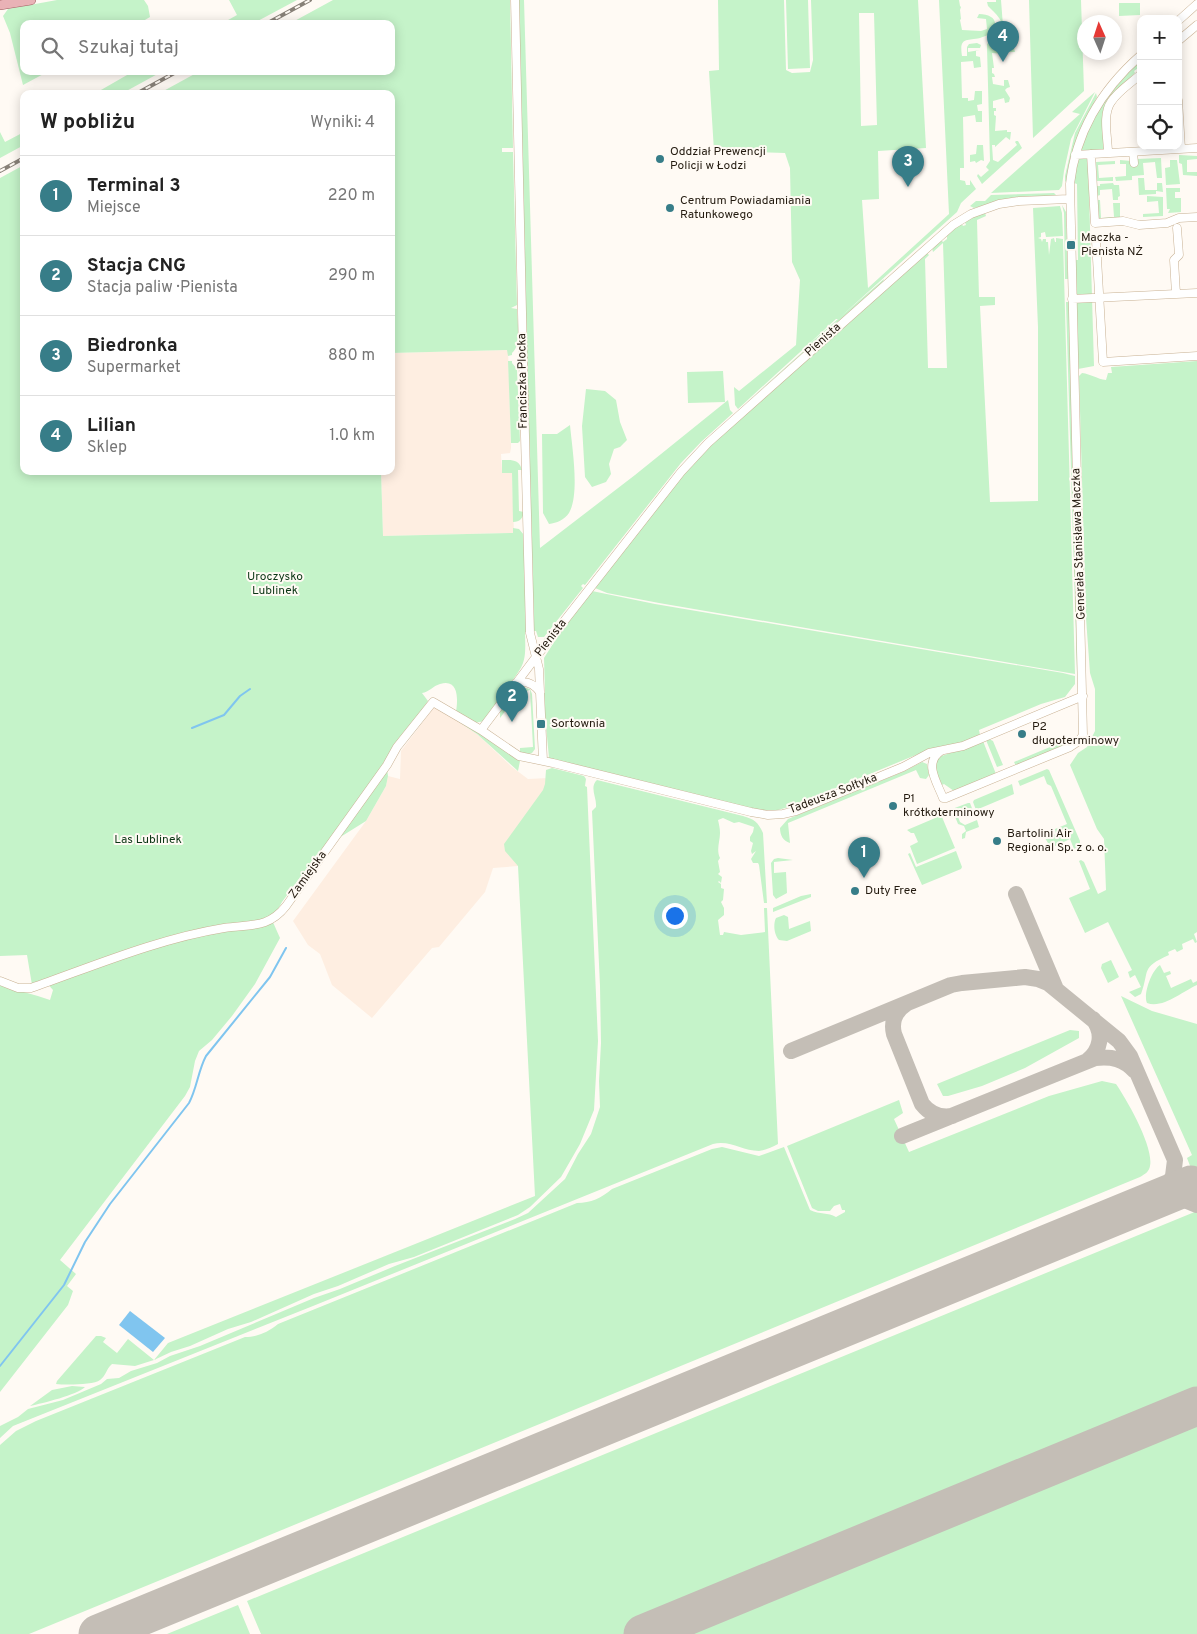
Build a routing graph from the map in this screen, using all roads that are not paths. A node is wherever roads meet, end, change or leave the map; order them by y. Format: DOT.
graph roads {
  1 [pos="31,0"];
  2 [pos="515,0"];
  3 [pos="1197,4"];
  4 [pos="0,5"];
  5 [pos="1182,17"];
  6 [pos="1197,25"];
  7 [pos="1182,38"];
  8 [pos="1137,59"];
  9 [pos="1137,78"];
  10 [pos="1197,148"];
  11 [pos="1182,149"];
  12 [pos="1165,150"];
  13 [pos="1133,152"];
  14 [pos="1108,153"];
  15 [pos="1091,154"];
  16 [pos="1075,155"];
  17 [pos="1134,163"];
  18 [pos="1069,199"];
  19 [pos="1197,217"];
  20 [pos="1177,228"];
  21 [pos="1096,240"];
  22 [pos="1197,293"];
  23 [pos="1176,294"];
  24 [pos="1099,298"];
  25 [pos="1072,299"];
  26 [pos="1197,356"];
  27 [pos="536,657"];
  28 [pos="516,683"];
  29 [pos="540,692"];
  30 [pos="1083,696"];
  31 [pos="481,730"];
  32 [pos="942,751"];
  33 [pos="543,761"];
  34 [pos="914,761"];
  35 [pos="931,765"];
  36 [pos="0,981"];
  1 -- 4 [label="main road"];
  2 -- 27 [label="street, Franciszka Plocka"];
  3 -- 5 [label="street"];
  6 -- 7 [label="street"];
  8 -- 16 [label="street"];
  9 -- 14 [label="street"];
  10 -- 11 [label="street"];
  12 -- 13 [label="street"];
  13 -- 14 [label="street"];
  13 -- 17 [label="street"];
  14 -- 15 [label="street"];
  15 -- 16 [label="street"];
  15 -- 19 [label="street"];
  16 -- 18 [label="street"];
  18 -- 25 [label="street, Generała Stanisława Maczka"];
  18 -- 27 [label="street, Pienista"];
  20 -- 23 [label="street"];
  21 -- 24 [label="street"];
  22 -- 23 [label="street"];
  23 -- 24 [label="street"];
  24 -- 25 [label="street"];
  24 -- 26 [label="street"];
  25 -- 30 [label="street, Generała Stanisława Maczka"];
  27 -- 28 [label="street, Pienista"];
  27 -- 29 [label="street, Franciszka Plocka"];
  28 -- 29 [label="street"];
  28 -- 31 [label="street, Pienista"];
  29 -- 33 [label="street, Franciszka Plocka"];
  30 -- 32 [label="street, Tadeusza Sołtyka"];
  30 -- 35 [label="street, Generała Stanisława Maczka"];
  31 -- 33 [label="street, Zamiejska"];
  31 -- 36 [label="street, Zamiejska"];
  32 -- 34 [label="street, Tadeusza Sołtyka"];
  32 -- 35 [label="street"];
  33 -- 34 [label="street, Tadeusza Sołtyka"];
  34 -- 35 [label="street"];
}
